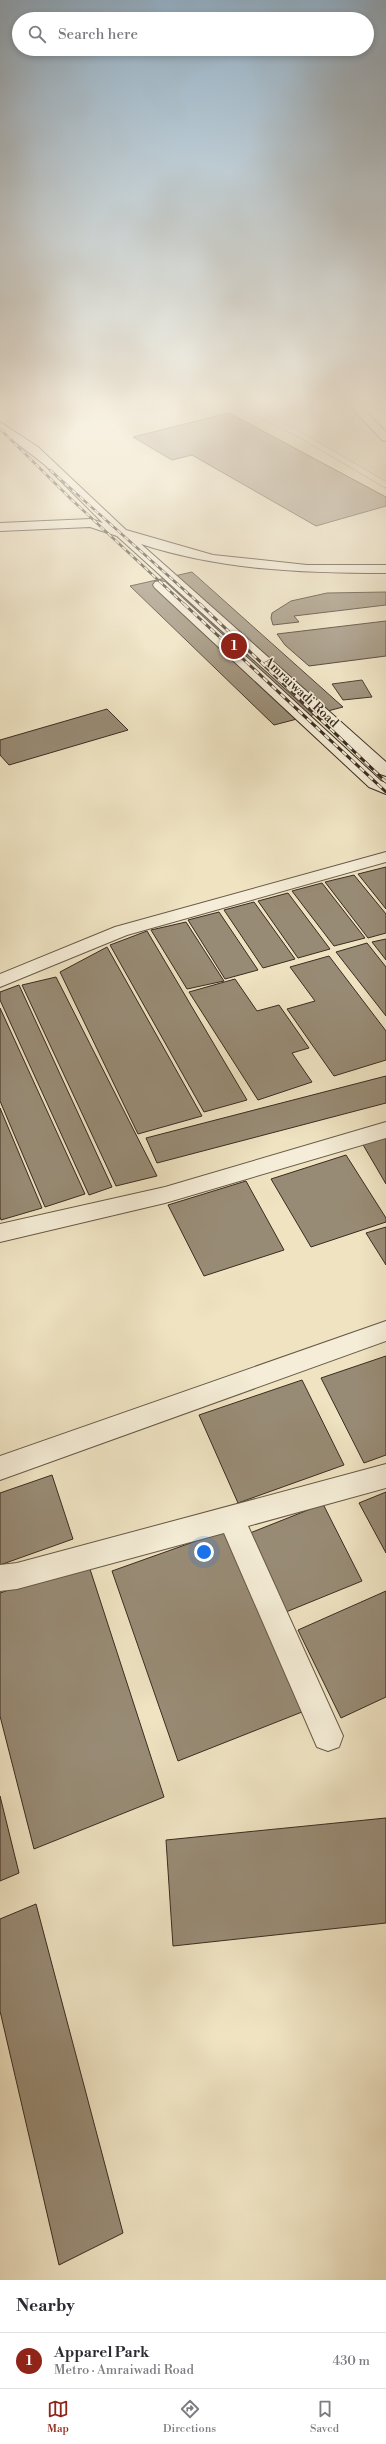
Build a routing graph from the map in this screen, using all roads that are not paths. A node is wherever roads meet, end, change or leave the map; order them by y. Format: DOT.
graph roads {
  1 [pos="93,505"];
  2 [pos="96,508"];
  3 [pos="91,524"];
  4 [pos="0,527"];
  5 [pos="29,528"];
  6 [pos="119,531"];
  7 [pos="0,532"];
  8 [pos="102,534"];
  9 [pos="132,542"];
  10 [pos="386,569"];
  11 [pos="386,573"];
  12 [pos="386,771"];
  13 [pos="386,789"];
  14 [pos="386,856"];
  15 [pos="0,981"];
  16 [pos="386,1130"];
  17 [pos="0,1233"];
  18 [pos="386,1331"];
  19 [pos="0,1468"];
  20 [pos="386,1476"];
  21 [pos="230,1517"];
  22 [pos="0,1578"];
  23 [pos="328,1736"];
  1 -- 2 [label="main road, Amraiwadi Road"];
  2 -- 3 [label="main road"];
  2 -- 6 [label="main road, Amraiwadi Road"];
  3 -- 5 [label="main road"];
  3 -- 6 [label="main road"];
  3 -- 8 [label="main road"];
  4 -- 5 [label="main road"];
  5 -- 7 [label="main road"];
  5 -- 8 [label="main road"];
  6 -- 9 [label="main road, Amraiwadi Road"];
  6 -- 10 [label="main road"];
  8 -- 9 [label="main road"];
  8 -- 13 [label="main road"];
  9 -- 11 [label="main road"];
  9 -- 12 [label="main road, Amraiwadi Road"];
  14 -- 15 [label="street"];
  16 -- 17 [label="street"];
  18 -- 19 [label="street"];
  20 -- 21 [label="street"];
  21 -- 22 [label="street"];
  21 -- 23 [label="street"];
}
